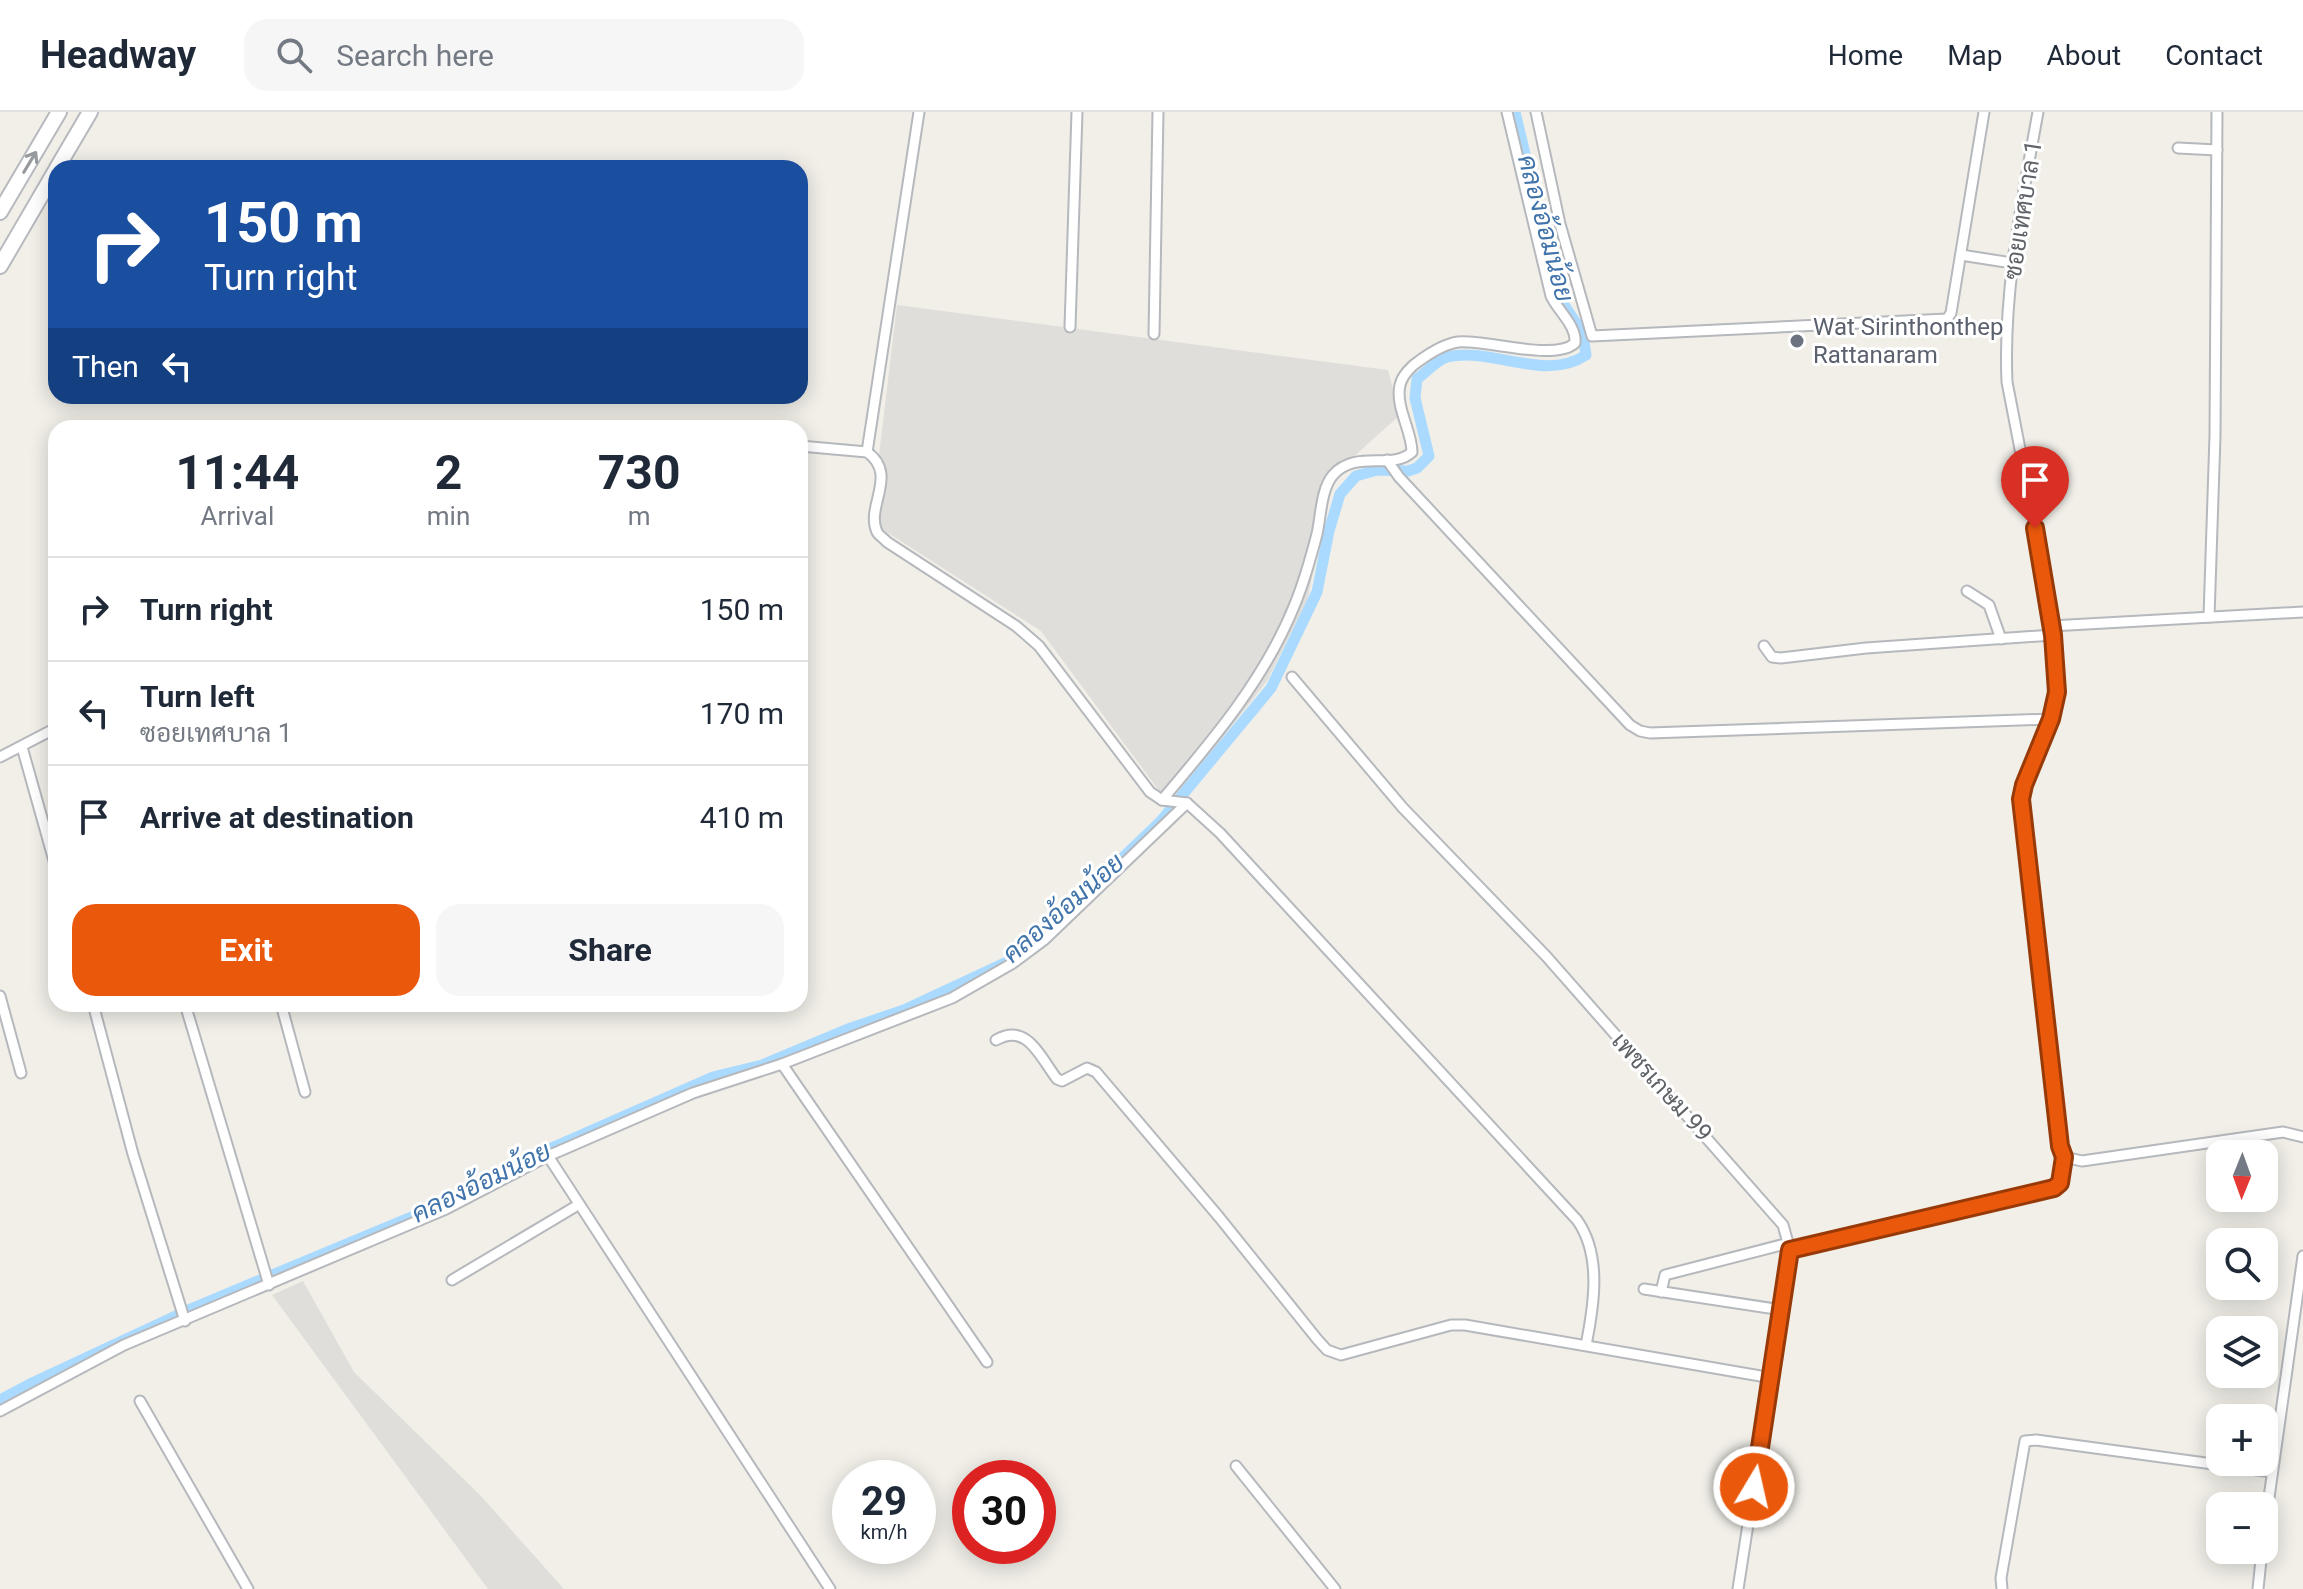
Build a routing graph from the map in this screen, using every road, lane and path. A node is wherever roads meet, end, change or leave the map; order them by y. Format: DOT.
graph roads {
  1 [pos="59,112"];
  2 [pos="90,112"];
  3 [pos="919,112"];
  4 [pos="1077,112"];
  5 [pos="1158,112"];
  6 [pos="1507,112"];
  7 [pos="1536,112"];
  8 [pos="1984,112"];
  9 [pos="2038,112"];
  10 [pos="2217,112"];
  11 [pos="2178,148"];
  12 [pos="2217,150"];
  13 [pos="62,160"];
  14 [pos="48,184"];
  15 [pos="0,212"];
  16 [pos="1961,255"];
  17 [pos="1,261"];
  18 [pos="2012,263"];
  19 [pos="1070,327"];
  20 [pos="1154,334"];
  21 [pos="808,447"];
  22 [pos="867,452"];
  23 [pos="1388,461"];
  24 [pos="1967,591"];
  25 [pos="2303,612"];
  26 [pos="2209,617"];
  27 [pos="2052,630"];
  28 [pos="2001,639"];
  29 [pos="1764,646"];
  30 [pos="1292,677"];
  31 [pos="2051,719"];
  32 [pos="48,732"];
  33 [pos="22,747"];
  34 [pos="0,757"];
  35 [pos="1163,801"];
  36 [pos="1184,803"];
  37 [pos="48,840"];
  38 [pos="0,996"];
  39 [pos="95,1012"];
  40 [pos="187,1012"];
  41 [pos="283,1012"];
  42 [pos="996,1040"];
  43 [pos="782,1064"];
  44 [pos="21,1073"];
  45 [pos="305,1092"];
  46 [pos="2303,1137"];
  47 [pos="548,1156"];
  48 [pos="2064,1157"];
  49 [pos="578,1205"];
  50 [pos="1790,1246"];
  51 [pos="2303,1256"];
  52 [pos="452,1280"];
  53 [pos="268,1281"];
  54 [pos="1644,1289"];
  55 [pos="1661,1292"];
  56 [pos="1782,1310"];
  57 [pos="183,1315"];
  58 [pos="2298,1332"];
  59 [pos="1586,1345"];
  60 [pos="987,1362"];
  61 [pos="1772,1378"];
  62 [pos="140,1401"];
  63 [pos="0,1411"];
  64 [pos="2278,1440"];
  65 [pos="2206,1463"];
  66 [pos="1236,1466"];
  67 [pos="2261,1564"];
  68 [pos="248,1589"];
  69 [pos="830,1589"];
  70 [pos="1335,1589"];
  71 [pos="1738,1589"];
  72 [pos="2002,1589"];
  73 [pos="2258,1589"];
  15 -- 1 [label="main road, one-way"];
  2 -- 13 [label="main road"];
  3 -- 22 [label="street"];
  4 -- 19 [label="street"];
  5 -- 20 [label="street"];
  6 -- 23 [label="street"];
  7 -- 16 [label="street"];
  8 -- 16 [label="street"];
  9 -- 18 [label="street, ซอยเทศบาล 1"];
  10 -- 12 [label="street"];
  11 -- 12 [label="street"];
  12 -- 26 [label="street"];
  14 -- 17 [label="main road"];
  16 -- 18 [label="street"];
  18 -- 27 [label="street, ซอยเทศบาล 1"];
  21 -- 22 [label="street"];
  22 -- 35 [label="street"];
  23 -- 31 [label="street"];
  23 -- 35 [label="street"];
  24 -- 28 [label="street"];
  25 -- 26 [label="street"];
  26 -- 27 [label="street"];
  27 -- 28 [label="street"];
  27 -- 31 [label="street, ซอยเทศบาล 1"];
  28 -- 29 [label="street"];
  30 -- 50 [label="street, เพชรเกษม 99"];
  31 -- 48 [label="street, ซอยเทศบาล 1"];
  32 -- 33 [label="street"];
  33 -- 34 [label="street"];
  33 -- 37 [label="street"];
  35 -- 36 [label="street"];
  36 -- 43 [label="street"];
  36 -- 59 [label="street"];
  38 -- 44 [label="street"];
  39 -- 57 [label="street"];
  40 -- 53 [label="street"];
  41 -- 45 [label="street"];
  42 -- 59 [label="street"];
  43 -- 47 [label="street"];
  43 -- 60 [label="street"];
  46 -- 48 [label="street"];
  47 -- 49 [label="street"];
  47 -- 53 [label="street"];
  48 -- 50 [label="street"];
  49 -- 52 [label="street"];
  49 -- 69 [label="street"];
  50 -- 55 [label="street"];
  50 -- 56 [label="street"];
  51 -- 58 [label="street"];
  53 -- 57 [label="street"];
  54 -- 55 [label="street"];
  55 -- 56 [label="street"];
  56 -- 61 [label="street"];
  57 -- 63 [label="street"];
  58 -- 64 [label="street"];
  59 -- 61 [label="street"];
  61 -- 71 [label="street"];
  62 -- 68 [label="street"];
  65 -- 72 [label="street"];
  66 -- 70 [label="street"];
  67 -- 73 [label="street"];
}
